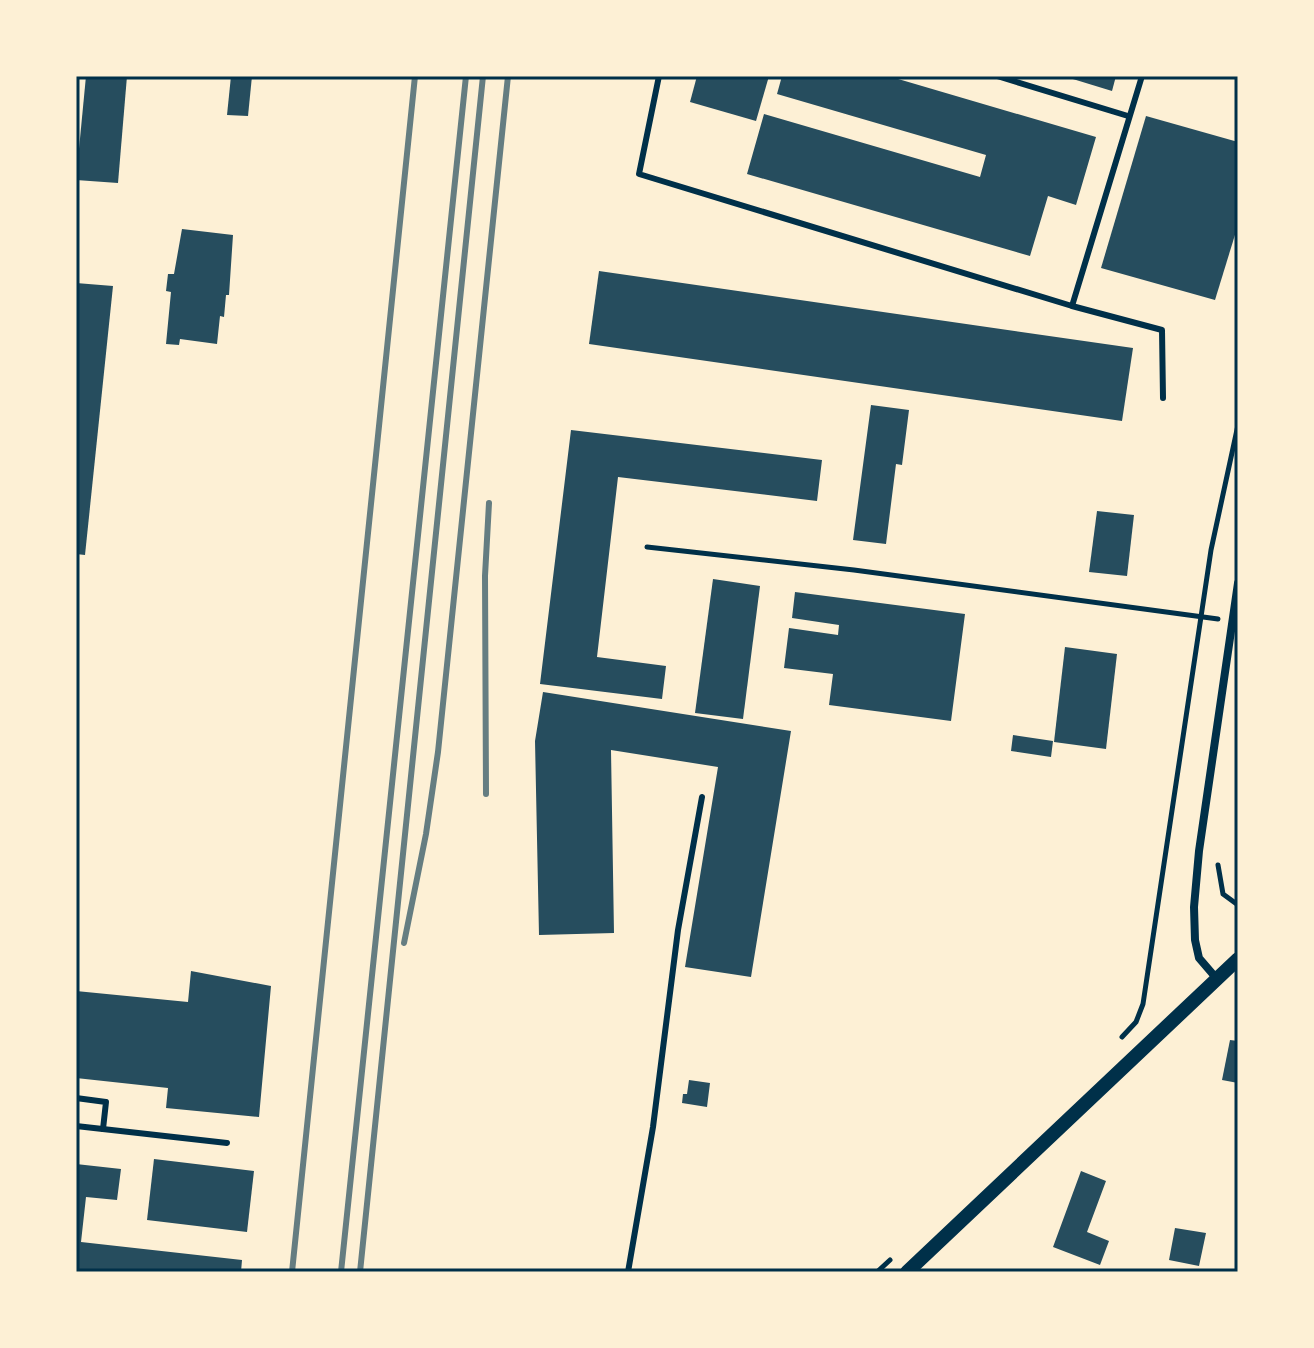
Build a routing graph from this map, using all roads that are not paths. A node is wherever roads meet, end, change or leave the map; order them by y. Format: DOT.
graph roads {
  1 [pos="659,76"];
  2 [pos="997,76"];
  3 [pos="1142,76"];
  4 [pos="1128,116"];
  5 [pos="1072,306"];
  6 [pos="1163,398"];
  7 [pos="1238,583"];
  8 [pos="702,797"];
  9 [pos="1238,959"];
  10 [pos="1217,979"];
  11 [pos="76,1098"];
  12 [pos="76,1126"];
  13 [pos="103,1129"];
  14 [pos="227,1143"];
  15 [pos="628,1272"];
  16 [pos="907,1272"];
  1 -- 5 [label="lane"];
  2 -- 4 [label="lane"];
  3 -- 4 [label="lane"];
  4 -- 5 [label="lane"];
  5 -- 6 [label="lane"];
  7 -- 10 [label="street"];
  8 -- 15 [label="lane"];
  9 -- 10 [label="street"];
  10 -- 16 [label="street"];
  11 -- 13 [label="lane"];
  12 -- 13 [label="lane"];
  13 -- 14 [label="lane"];
}
